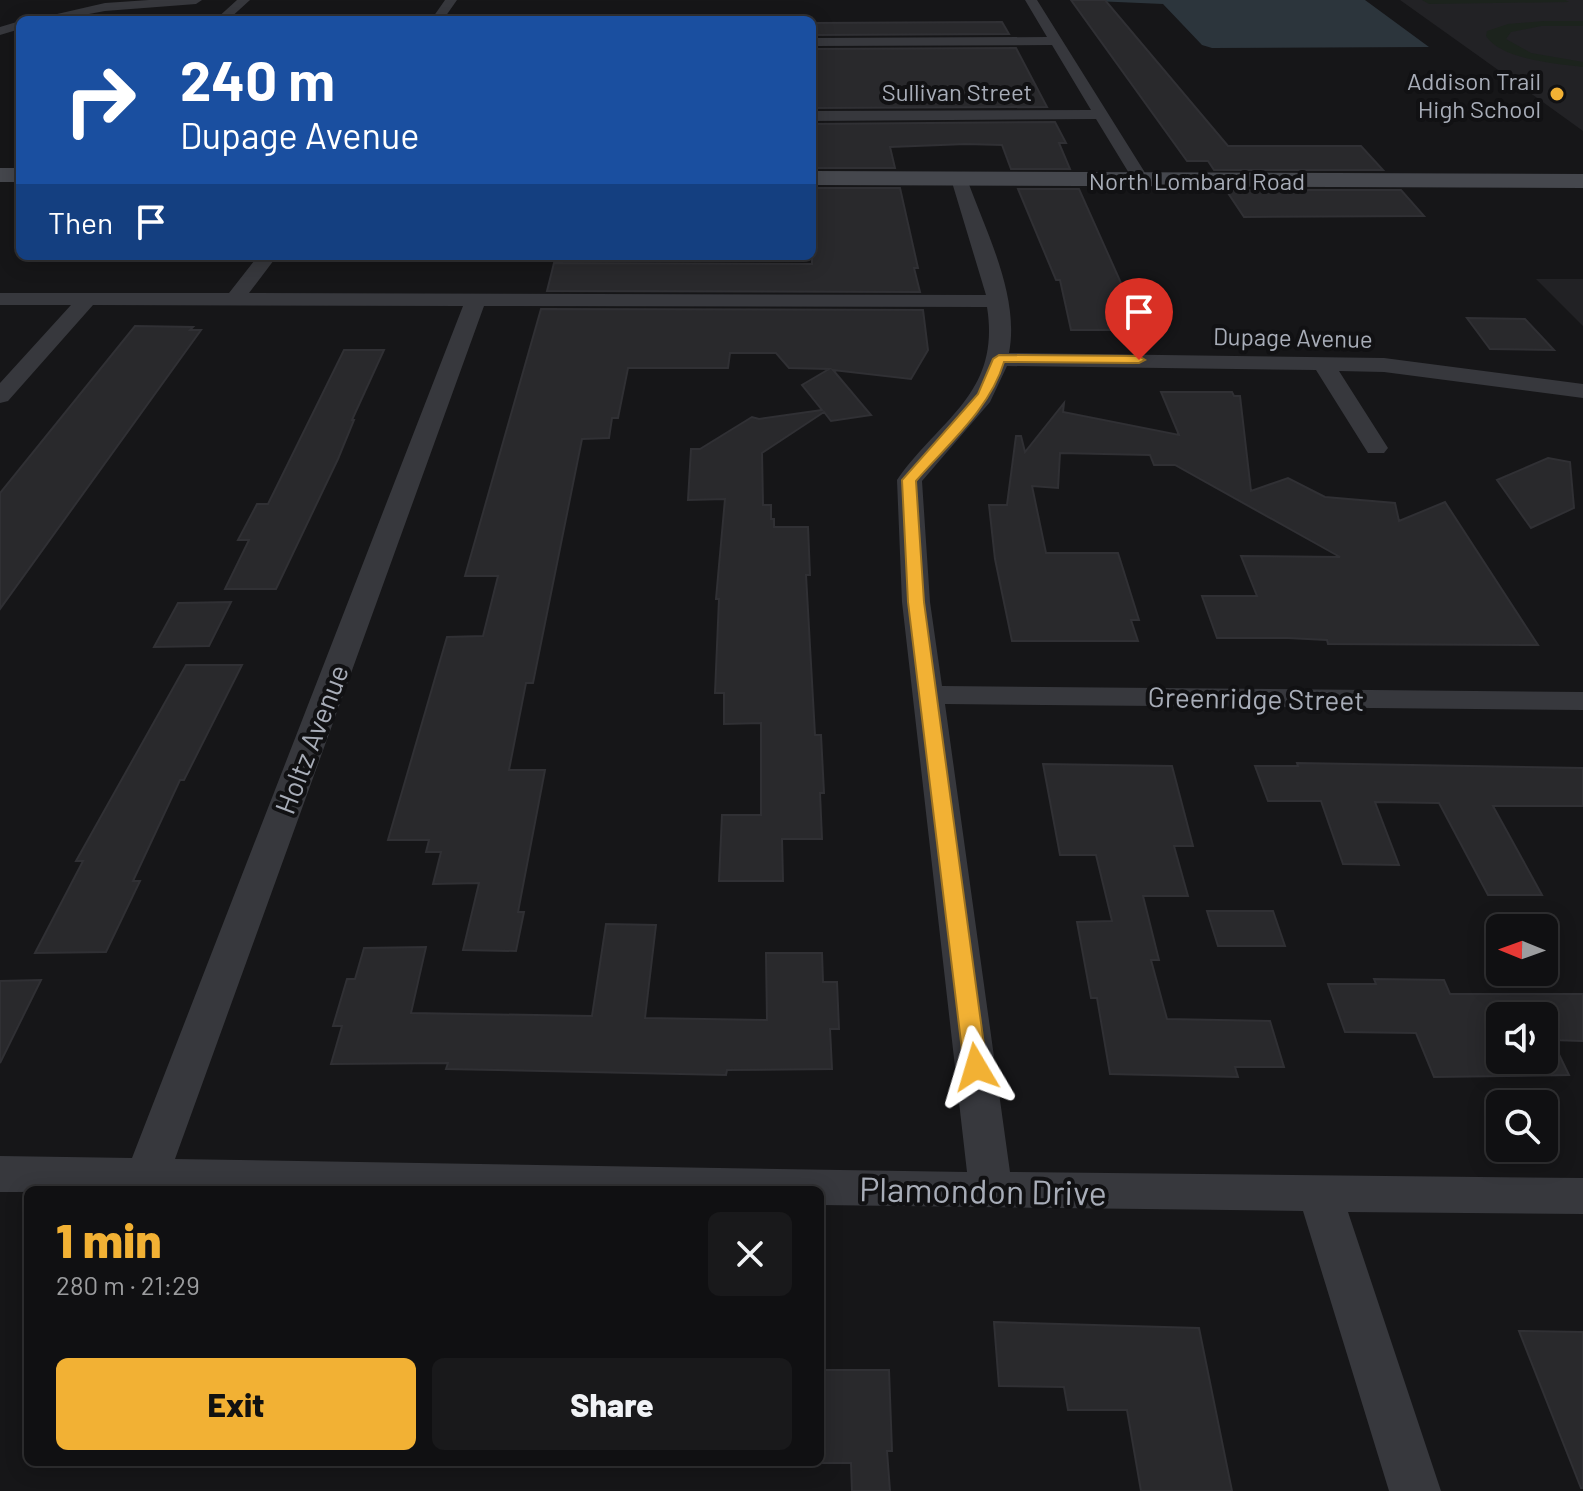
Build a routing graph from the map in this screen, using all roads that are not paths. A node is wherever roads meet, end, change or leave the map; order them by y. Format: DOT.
graph roads {
  1 [pos="196,0"];
  2 [pos="244,0"];
  3 [pos="1031,0"];
  4 [pos="58,16"];
  5 [pos="226,16"];
  6 [pos="1055,41"];
  7 [pos="816,42"];
  8 [pos="1101,114"];
  9 [pos="816,116"];
  10 [pos="816,178"];
  11 [pos="959,179"];
  12 [pos="1141,179"];
  13 [pos="1583,181"];
  14 [pos="265,260"];
  15 [pos="0,299"];
  16 [pos="88,299"];
  17 [pos="235,299"];
  18 [pos="997,301"];
  19 [pos="475,302"];
  20 [pos="999,359"];
  21 [pos="1322,362"];
  22 [pos="1583,391"];
  23 [pos="0,396"];
  24 [pos="1376,448"];
  25 [pos="929,695"];
  26 [pos="1583,701"];
  27 [pos="0,1174"];
  28 [pos="147,1176"];
  29 [pos="750,1186"];
  30 [pos="824,1187"];
  31 [pos="991,1190"];
  32 [pos="1319,1192"];
  33 [pos="1583,1196"];
  34 [pos="1415,1491"];
  1 -- 4 [label="street"];
  2 -- 5 [label="street"];
  3 -- 6 [label="street"];
  6 -- 7 [label="street"];
  6 -- 8 [label="street"];
  8 -- 9 [label="street, Sullivan Street"];
  8 -- 12 [label="street"];
  10 -- 11 [label="street, North Lombard Road"];
  11 -- 12 [label="street, North Lombard Road"];
  11 -- 18 [label="street"];
  12 -- 13 [label="street, North Lombard Road"];
  14 -- 17 [label="street"];
  15 -- 16 [label="street"];
  16 -- 17 [label="street"];
  16 -- 23 [label="street"];
  17 -- 19 [label="street"];
  18 -- 19 [label="street"];
  18 -- 20 [label="street"];
  19 -- 28 [label="street, Holtz Avenue"];
  20 -- 21 [label="street, Dupage Avenue"];
  20 -- 25 [label="street"];
  21 -- 22 [label="street, Dupage Avenue"];
  21 -- 24 [label="street"];
  25 -- 26 [label="street, Greenridge Street"];
  25 -- 31 [label="street"];
  27 -- 28 [label="street, Plamondon Drive"];
  28 -- 29 [label="street, Plamondon Drive"];
  30 -- 31 [label="street, Plamondon Drive"];
  31 -- 32 [label="street, Plamondon Drive"];
  32 -- 33 [label="street, Plamondon Drive"];
  32 -- 34 [label="street"];
}
